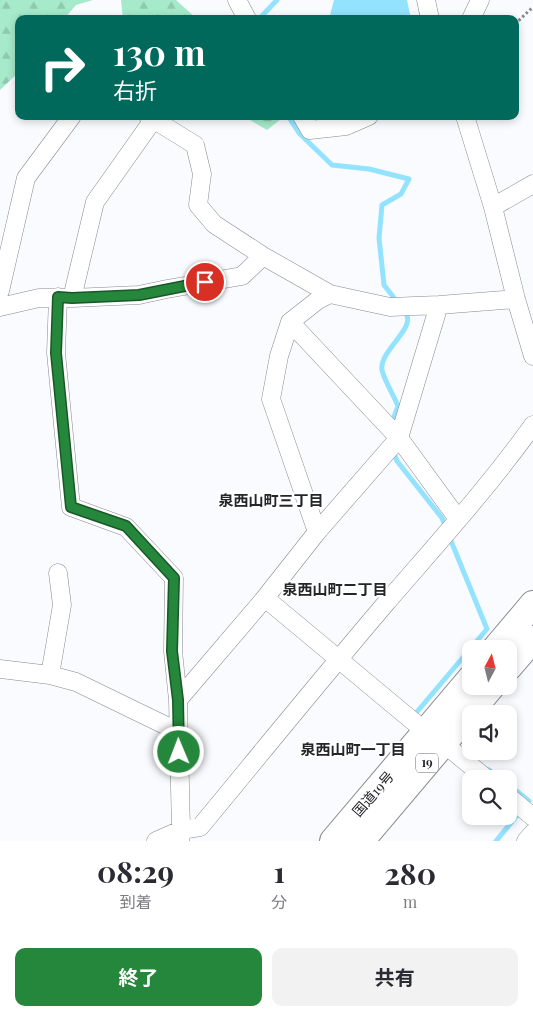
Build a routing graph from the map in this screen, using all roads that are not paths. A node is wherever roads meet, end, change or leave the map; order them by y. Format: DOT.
graph roads {
  1 [pos="237,0"];
  2 [pos="426,0"];
  3 [pos="480,0"];
  4 [pos="245,15"];
  5 [pos="429,15"];
  6 [pos="473,15"];
  7 [pos="69,120"];
  8 [pos="150,120"];
  9 [pos="154,120"];
  10 [pos="304,120"];
  11 [pos="360,120"];
  12 [pos="466,120"];
  13 [pos="533,184"];
  14 [pos="493,207"];
  15 [pos="263,256"];
  16 [pos="0,291"];
  17 [pos="330,294"];
  18 [pos="65,298"];
  19 [pos="516,299"];
  20 [pos="439,305"];
  21 [pos="0,307"];
  22 [pos="290,322"];
  23 [pos="533,356"];
  24 [pos="533,425"];
  25 [pos="398,438"];
  26 [pos="527,449"];
  27 [pos="458,519"];
  28 [pos="317,532"];
  29 [pos="58,573"];
  30 [pos="265,598"];
  31 [pos="533,604"];
  32 [pos="533,639"];
  33 [pos="503,640"];
  34 [pos="518,656"];
  35 [pos="338,659"];
  36 [pos="0,669"];
  37 [pos="50,675"];
  38 [pos="462,693"];
  39 [pos="482,695"];
  40 [pos="178,700"];
  41 [pos="179,732"];
  42 [pos="435,737"];
  43 [pos="476,770"];
  44 [pos="517,803"];
  45 [pos="533,816"];
  46 [pos="533,832"];
  47 [pos="180,836"];
  48 [pos="156,841"];
  49 [pos="332,841"];
  50 [pos="361,841"];
  51 [pos="526,841"];
  1 -- 4 [label="street"];
  2 -- 5 [label="street"];
  3 -- 6 [label="street"];
  7 -- 16 [label="street"];
  8 -- 18 [label="street"];
  9 -- 15 [label="street"];
  10 -- 11 [label="street"];
  12 -- 14 [label="street"];
  13 -- 14 [label="street"];
  14 -- 19 [label="street"];
  15 -- 17 [label="street"];
  15 -- 18 [label="street"];
  17 -- 20 [label="street"];
  17 -- 22 [label="street"];
  18 -- 21 [label="street"];
  18 -- 40 [label="street"];
  19 -- 20 [label="street"];
  19 -- 23 [label="street"];
  20 -- 25 [label="street"];
  22 -- 25 [label="street"];
  22 -- 28 [label="street"];
  24 -- 26 [label="street"];
  25 -- 27 [label="street"];
  25 -- 28 [label="street"];
  26 -- 27 [label="street"];
  27 -- 35 [label="street"];
  28 -- 30 [label="street"];
  29 -- 37 [label="street"];
  30 -- 35 [label="street"];
  30 -- 40 [label="street"];
  31 -- 33 [label="highway"];
  32 -- 34 [label="highway"];
  35 -- 42 [label="street"];
  35 -- 47 [label="street"];
  36 -- 37 [label="street"];
  37 -- 41 [label="street"];
  38 -- 42 [label="highway, 国道19号 / 19"];
  39 -- 42 [label="highway, 国道19号 / 19"];
  40 -- 41 [label="street"];
  41 -- 47 [label="street"];
  42 -- 43 [label="street"];
  42 -- 49 [label="highway, 国道19号 / 19"];
  42 -- 50 [label="highway, 国道19号 / 19"];
  44 -- 45 [label="street"];
  46 -- 51 [label="street"];
  47 -- 48 [label="street"];
}
